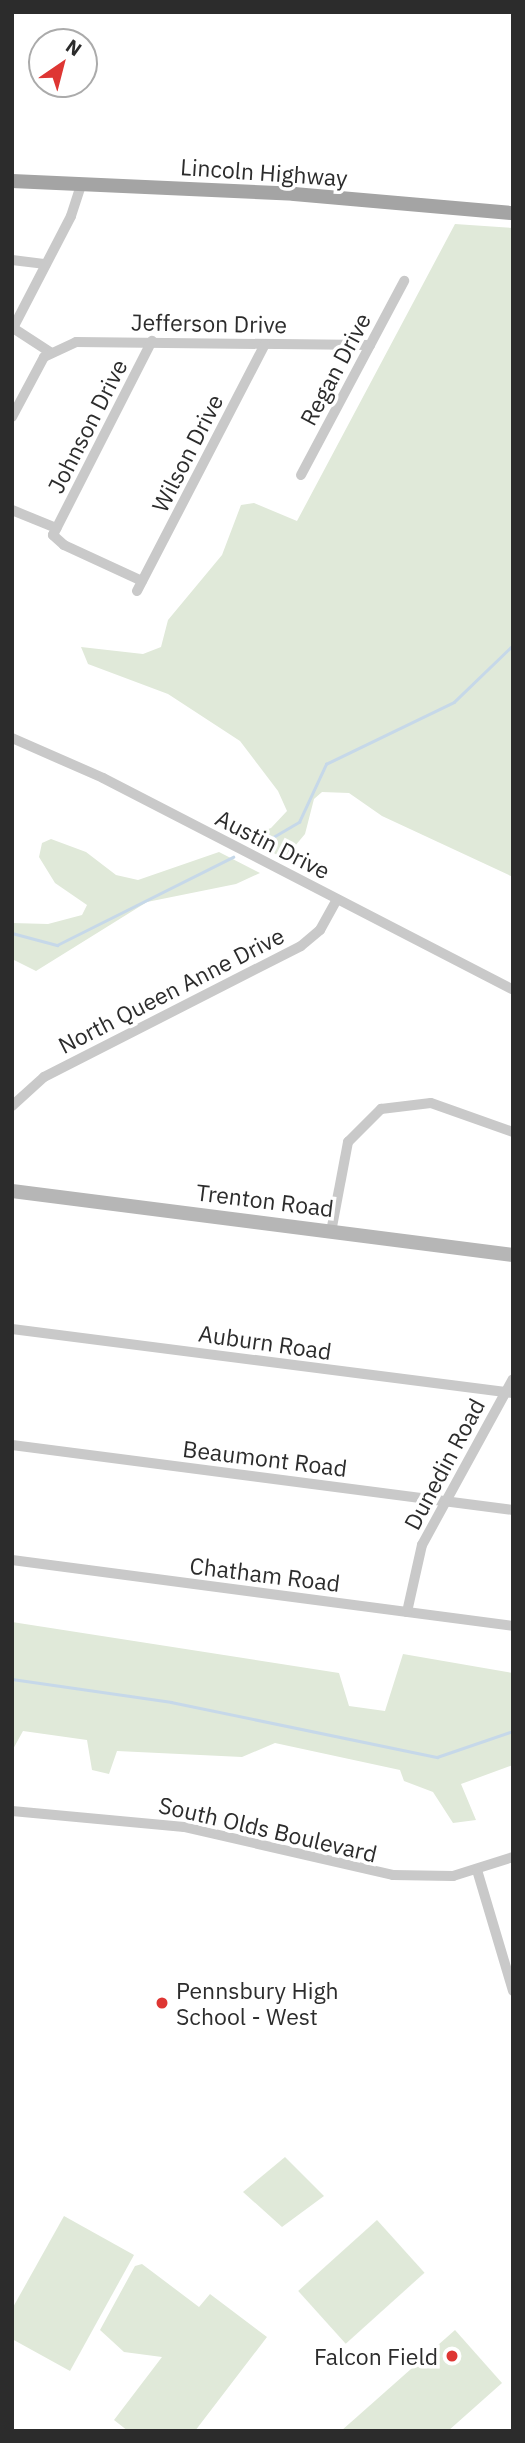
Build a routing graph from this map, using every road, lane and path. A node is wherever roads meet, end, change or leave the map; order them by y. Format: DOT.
graph roads {
  1 [pos="12,181"];
  2 [pos="81,185"];
  3 [pos="513,213"];
  4 [pos="12,260"];
  5 [pos="47,264"];
  6 [pos="404,281"];
  7 [pos="13,329"];
  8 [pos="152,341"];
  9 [pos="265,344"];
  10 [pos="370,345"];
  11 [pos="50,352"];
  12 [pos="12,416"];
  13 [pos="301,475"];
  14 [pos="12,510"];
  15 [pos="56,528"];
  16 [pos="142,581"];
  17 [pos="137,591"];
  18 [pos="15,739"];
  19 [pos="12,752"];
  20 [pos="337,899"];
  21 [pos="513,990"];
  22 [pos="12,1106"];
  23 [pos="513,1132"];
  24 [pos="12,1191"];
  25 [pos="331,1232"];
  26 [pos="513,1255"];
  27 [pos="12,1329"];
  28 [pos="513,1379"];
  29 [pos="509,1393"];
  30 [pos="12,1445"];
  31 [pos="444,1500"];
  32 [pos="513,1510"];
  33 [pos="12,1560"];
  34 [pos="407,1612"];
  35 [pos="513,1626"];
  36 [pos="12,1811"];
  37 [pos="513,1857"];
  38 [pos="477,1870"];
  39 [pos="513,1991"];
  1 -- 2 [label="main road, Lincoln Highway"];
  2 -- 3 [label="main road, Lincoln Highway"];
  2 -- 5 [label="street"];
  4 -- 5 [label="street"];
  5 -- 7 [label="street"];
  6 -- 10 [label="street, Regan Drive"];
  7 -- 11 [label="street"];
  8 -- 9 [label="street, Jefferson Drive"];
  8 -- 11 [label="street, Jefferson Drive"];
  8 -- 15 [label="street, Johnson Drive"];
  9 -- 10 [label="street, Jefferson Drive"];
  9 -- 16 [label="street, Wilson Drive"];
  10 -- 13 [label="street, Regan Drive"];
  11 -- 12 [label="street"];
  14 -- 15 [label="street"];
  15 -- 16 [label="street"];
  16 -- 17 [label="street, Wilson Drive"];
  18 -- 19 [label="street"];
  18 -- 20 [label="street, Austin Drive"];
  20 -- 21 [label="street, Austin Drive"];
  20 -- 22 [label="street, North Queen Anne Drive"];
  23 -- 25 [label="street"];
  24 -- 25 [label="main road, Trenton Road"];
  25 -- 26 [label="main road, Trenton Road"];
  27 -- 29 [label="street, Auburn Road"];
  28 -- 29 [label="street, Dunedin Road"];
  29 -- 31 [label="street, Dunedin Road"];
  30 -- 31 [label="street, Beaumont Road"];
  31 -- 32 [label="street, Beaumont Road"];
  31 -- 34 [label="street, Dunedin Road"];
  33 -- 34 [label="street, Chatham Road"];
  34 -- 35 [label="street, Chatham Road"];
  36 -- 38 [label="street, South Olds Boulevard"];
  37 -- 38 [label="street, South Olds Boulevard"];
  38 -- 39 [label="street"];
}
